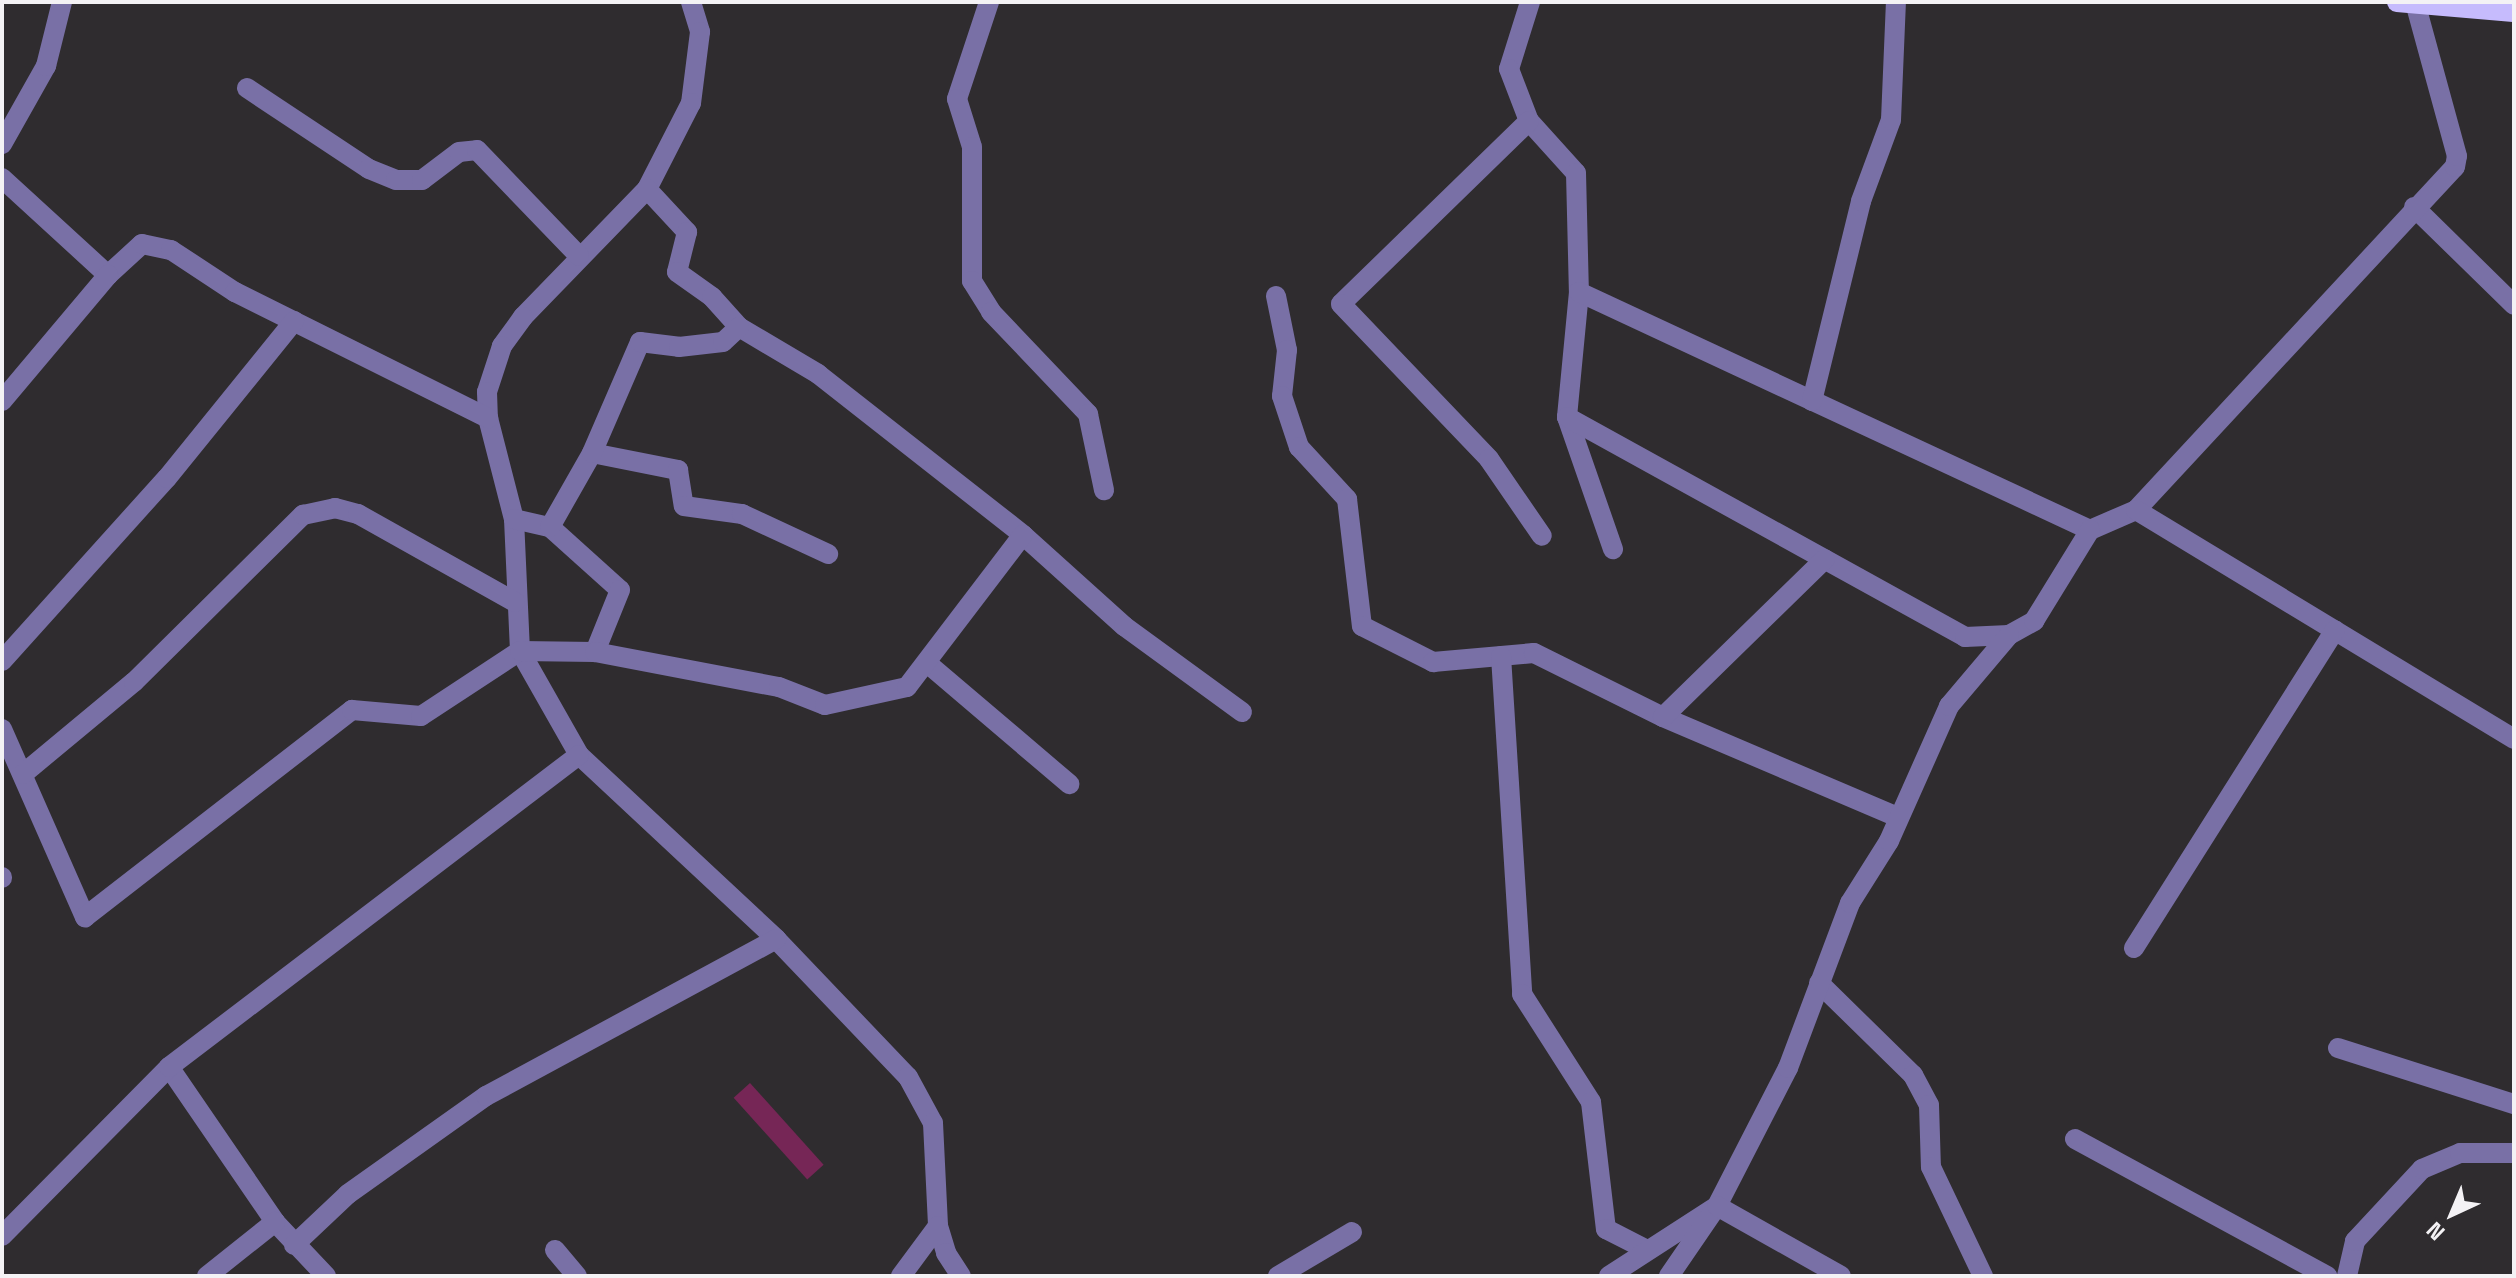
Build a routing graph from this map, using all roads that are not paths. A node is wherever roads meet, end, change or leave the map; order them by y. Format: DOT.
graph roads {
  1 [pos="62,2"];
  2 [pos="691,2"];
  3 [pos="989,2"];
  4 [pos="1530,2"];
  5 [pos="1896,2"];
  6 [pos="2409,3"];
  7 [pos="2514,12"];
  8 [pos="247,88"];
  9 [pos="1529,121"];
  10 [pos="2,144"];
  11 [pos="2,178"];
  12 [pos="647,189"];
  13 [pos="2414,207"];
  14 [pos="579,256"];
  15 [pos="108,275"];
  16 [pos="1579,292"];
  17 [pos="1276,296"];
  18 [pos="2514,305"];
  19 [pos="294,321"];
  20 [pos="739,327"];
  21 [pos="2,401"];
  22 [pos="1812,401"];
  23 [pos="1567,417"];
  24 [pos="488,418"];
  25 [pos="592,453"];
  26 [pos="1104,490"];
  27 [pos="2136,510"];
  28 [pos="514,519"];
  29 [pos="550,527"];
  30 [pos="2090,530"];
  31 [pos="1023,535"];
  32 [pos="1542,536"];
  33 [pos="1613,549"];
  34 [pos="828,554"];
  35 [pos="1825,559"];
  36 [pos="515,602"];
  37 [pos="2335,630"];
  38 [pos="2009,635"];
  39 [pos="520,651"];
  40 [pos="595,652"];
  41 [pos="1501,656"];
  42 [pos="2,661"];
  43 [pos="927,663"];
  44 [pos="1242,712"];
  45 [pos="1663,717"];
  46 [pos="2,729"];
  47 [pos="2514,739"];
  48 [pos="579,755"];
  49 [pos="23,774"];
  50 [pos="1069,784"];
  51 [pos="1898,817"];
  52 [pos="776,939"];
  53 [pos="2134,948"];
  54 [pos="1819,983"];
  55 [pos="2338,1048"];
  56 [pos="169,1067"];
  57 [pos="2514,1104"];
  58 [pos="2075,1139"];
  59 [pos="2514,1156"];
  60 [pos="1717,1206"];
  61 [pos="275,1222"];
  62 [pos="938,1226"];
  63 [pos="1352,1232"];
  64 [pos="2,1236"];
  65 [pos="294,1245"];
  66 [pos="555,1250"];
  67 [pos="1647,1250"];
  68 [pos="207,1276"];
  69 [pos="326,1276"];
  70 [pos="577,1276"];
  71 [pos="901,1276"];
  72 [pos="961,1276"];
  73 [pos="1278,1276"];
  74 [pos="1609,1276"];
  75 [pos="1669,1276"];
  76 [pos="1841,1276"];
  77 [pos="1983,1276"];
  78 [pos="2327,1276"];
  79 [pos="2347,1276"];
  1 -- 10 [label="street"];
  2 -- 12 [label="street"];
  3 -- 26 [label="street"];
  4 -- 9 [label="street"];
  5 -- 22 [label="street"];
  6 -- 7 [label="main road"];
  6 -- 13 [label="street"];
  8 -- 14 [label="street"];
  9 -- 16 [label="street"];
  9 -- 32 [label="street"];
  11 -- 15 [label="street"];
  12 -- 14 [label="street"];
  12 -- 20 [label="street"];
  13 -- 18 [label="street"];
  13 -- 27 [label="street"];
  14 -- 24 [label="street"];
  15 -- 19 [label="street"];
  15 -- 21 [label="street"];
  16 -- 22 [label="street"];
  16 -- 23 [label="street"];
  17 -- 41 [label="street"];
  19 -- 24 [label="street"];
  19 -- 42 [label="street"];
  20 -- 25 [label="street"];
  20 -- 31 [label="street"];
  22 -- 30 [label="street"];
  23 -- 33 [label="street"];
  23 -- 35 [label="street"];
  24 -- 28 [label="street"];
  25 -- 29 [label="street"];
  25 -- 34 [label="street"];
  27 -- 30 [label="street"];
  27 -- 37 [label="street"];
  28 -- 29 [label="street"];
  28 -- 36 [label="street"];
  29 -- 40 [label="street"];
  30 -- 38 [label="street"];
  31 -- 43 [label="street"];
  31 -- 44 [label="street"];
  35 -- 38 [label="street"];
  35 -- 45 [label="street"];
  36 -- 39 [label="street"];
  36 -- 49 [label="street"];
  37 -- 47 [label="street"];
  37 -- 53 [label="street"];
  38 -- 51 [label="street"];
  39 -- 40 [label="street"];
  39 -- 48 [label="street"];
  39 -- 49 [label="street"];
  40 -- 43 [label="street"];
  41 -- 45 [label="street"];
  41 -- 67 [label="street"];
  43 -- 50 [label="street"];
  45 -- 51 [label="street"];
  46 -- 49 [label="street"];
  48 -- 52 [label="street"];
  48 -- 56 [label="street"];
  51 -- 54 [label="street"];
  52 -- 62 [label="street"];
  52 -- 65 [label="street"];
  54 -- 60 [label="street"];
  54 -- 77 [label="street"];
  55 -- 57 [label="street"];
  56 -- 61 [label="street"];
  56 -- 64 [label="street"];
  58 -- 78 [label="street"];
  59 -- 79 [label="street"];
  60 -- 67 [label="street"];
  60 -- 75 [label="street"];
  60 -- 76 [label="street"];
  61 -- 65 [label="street"];
  61 -- 68 [label="street"];
  62 -- 71 [label="street"];
  62 -- 72 [label="street"];
  63 -- 73 [label="street"];
  65 -- 69 [label="street"];
  66 -- 70 [label="street"];
  67 -- 74 [label="street"];
}
